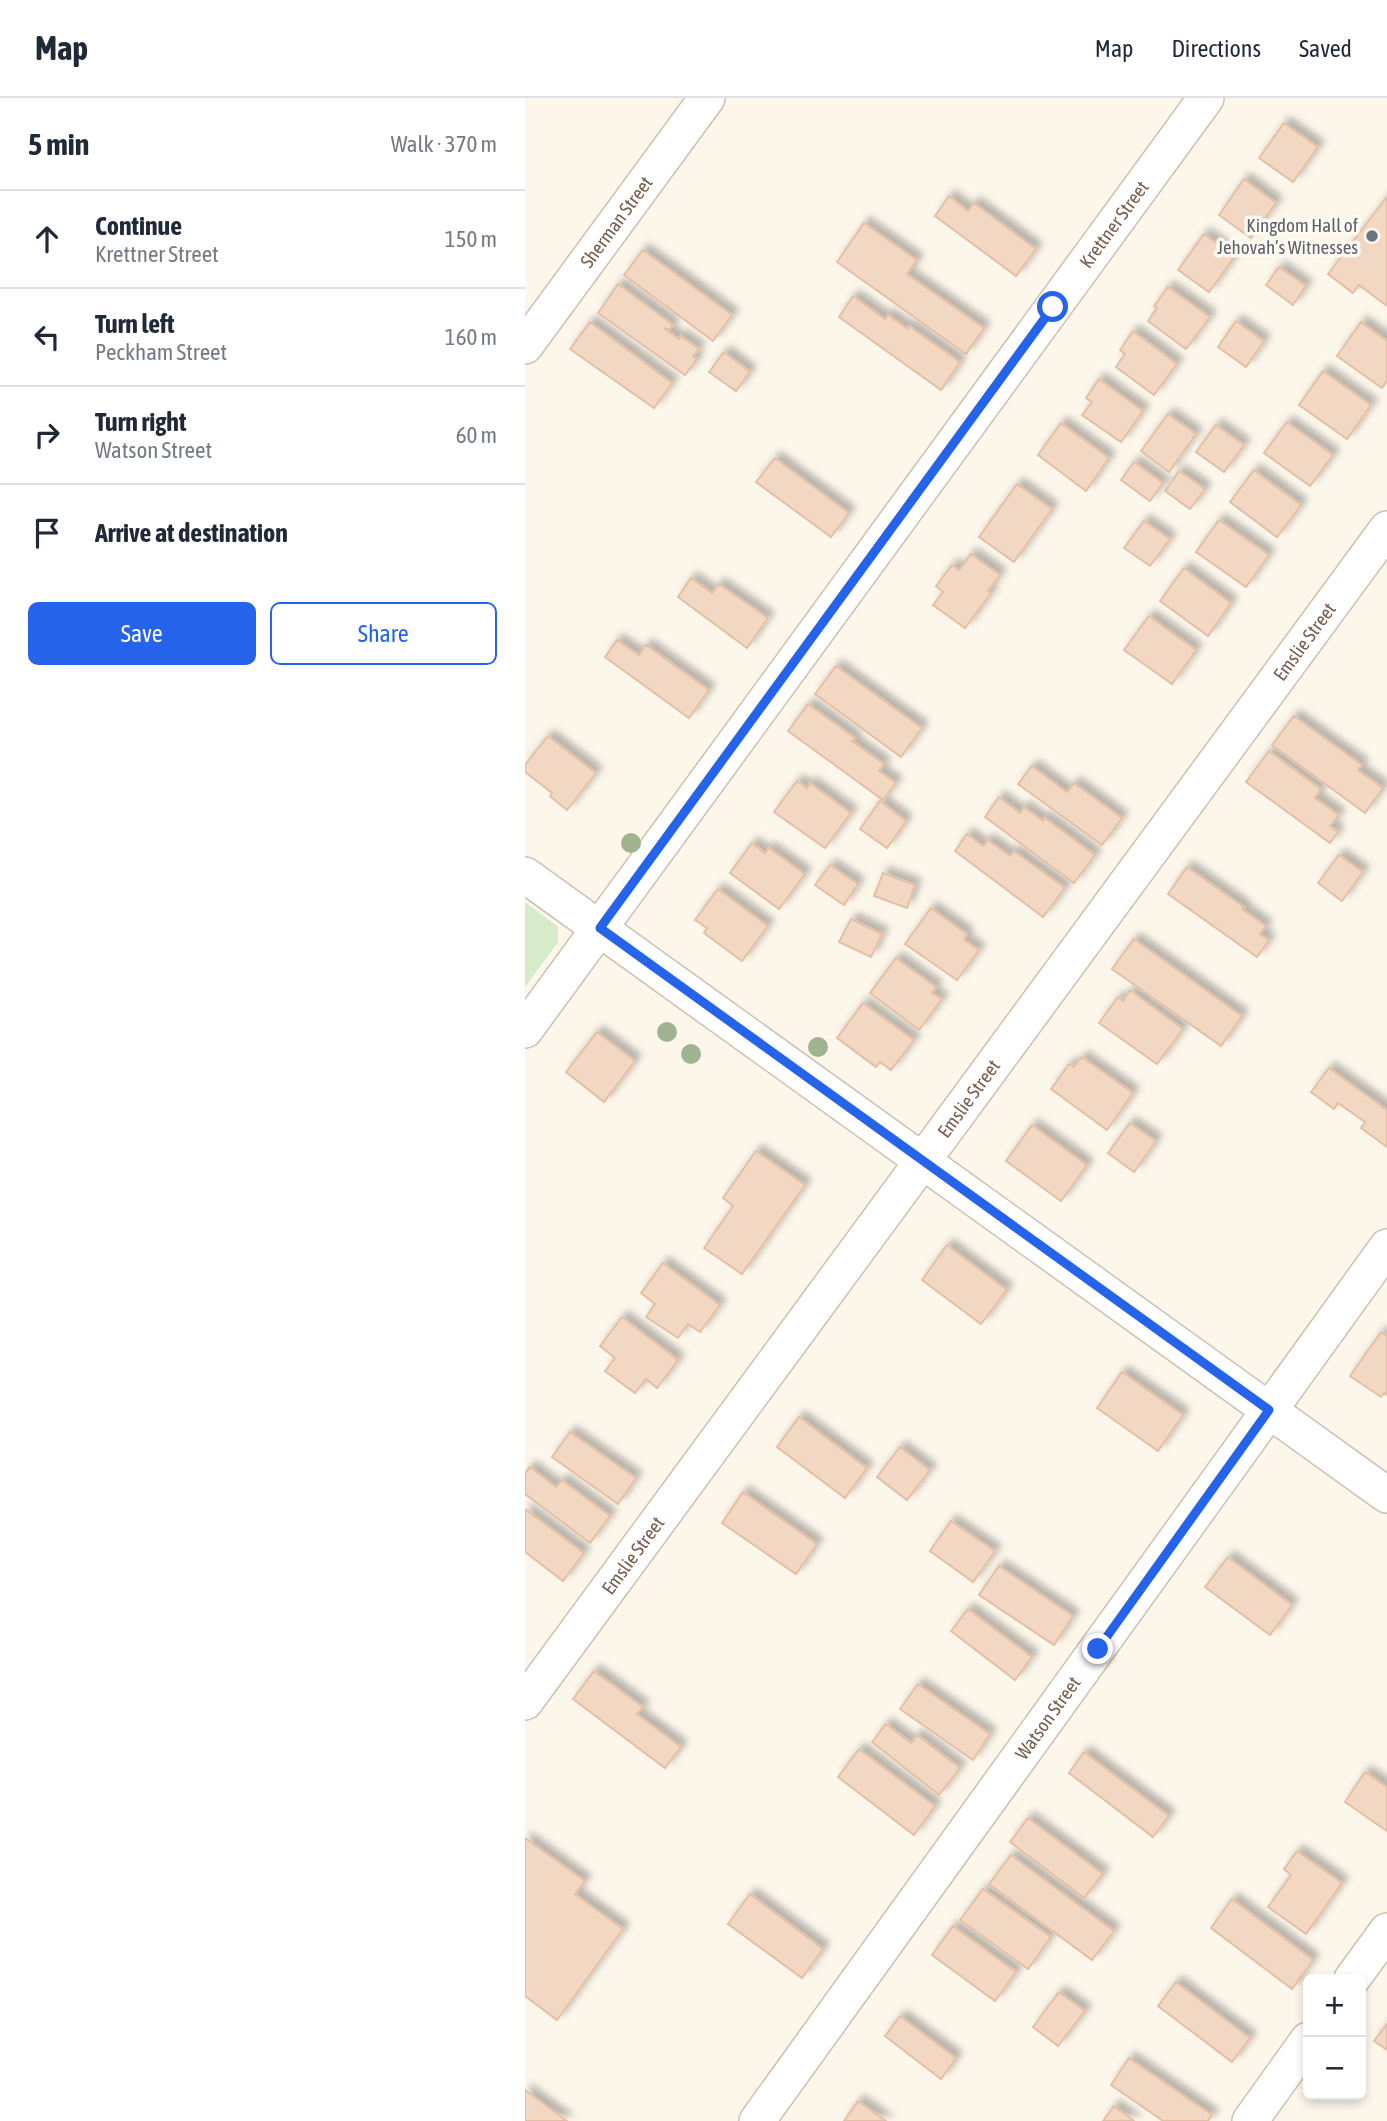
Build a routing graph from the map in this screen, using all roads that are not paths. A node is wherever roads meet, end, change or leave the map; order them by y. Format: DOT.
graph roads {
  1 [pos="707,98"];
  2 [pos="1206,98"];
  3 [pos="525,346"];
  4 [pos="1387,529"];
  5 [pos="525,875"];
  6 [pos="600,928"];
  7 [pos="525,1030"];
  8 [pos="923,1161"];
  9 [pos="1387,1247"];
  10 [pos="1269,1410"];
  11 [pos="1387,1496"];
  12 [pos="525,1702"];
  13 [pos="1387,1931"];
  14 [pos="1356,1974"];
  15 [pos="1303,2047"];
  16 [pos="757,2121"];
  17 [pos="1250,2121"];
  1 -- 3 [label="street, Sherman Street"];
  2 -- 6 [label="street, Krettner Street"];
  4 -- 8 [label="street, Emslie Street"];
  5 -- 6 [label="street"];
  6 -- 7 [label="street, Krettner Street"];
  6 -- 8 [label="street"];
  8 -- 10 [label="street"];
  8 -- 12 [label="street, Emslie Street"];
  9 -- 10 [label="street, Watson Street"];
  10 -- 11 [label="street"];
  10 -- 16 [label="street, Watson Street"];
  13 -- 14 [label="street"];
  15 -- 17 [label="street"];
}
